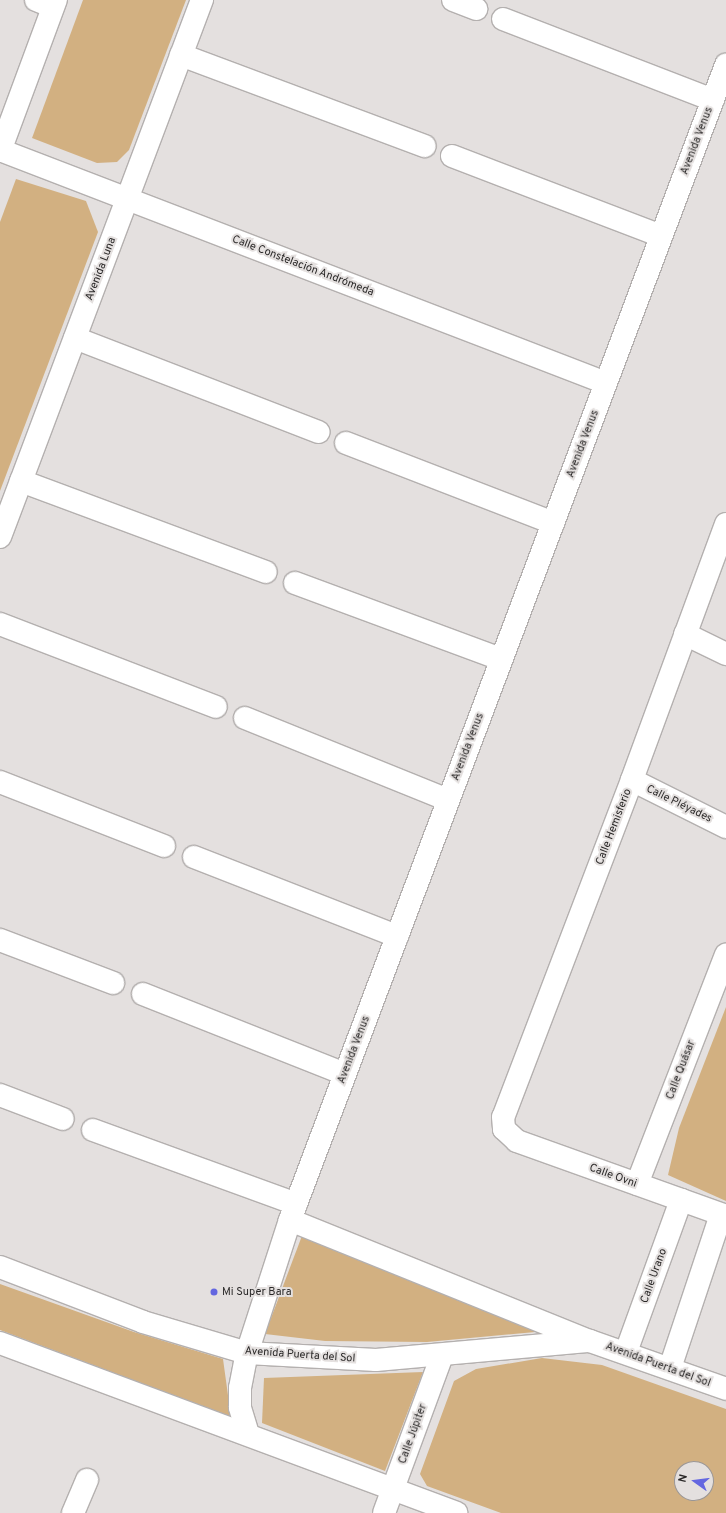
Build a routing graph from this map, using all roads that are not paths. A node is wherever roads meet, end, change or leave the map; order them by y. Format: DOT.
graph roads {
  1 [pos="202,0"];
  2 [pos="453,0"];
  3 [pos="49,2"];
  4 [pos="476,9"];
  5 [pos="503,19"];
  6 [pos="181,55"];
  7 [pos="726,65"];
  8 [pos="713,100"];
  9 [pos="425,146"];
  10 [pos="0,150"];
  11 [pos="452,156"];
  12 [pos="128,199"];
  13 [pos="662,236"];
  14 [pos="75,338"];
  15 [pos="606,383"];
  16 [pos="318,432"];
  17 [pos="346,443"];
  18 [pos="21,481"];
  19 [pos="553,523"];
  20 [pos="726,524"];
  21 [pos="0,537"];
  22 [pos="266,572"];
  23 [pos="295,582"];
  24 [pos="0,624"];
  25 [pos="685,634"];
  26 [pos="726,654"];
  27 [pos="501,659"];
  28 [pos="216,706"];
  29 [pos="245,718"];
  30 [pos="632,780"];
  31 [pos="0,782"];
  32 [pos="448,800"];
  33 [pos="726,827"];
  34 [pos="164,846"];
  35 [pos="194,857"];
  36 [pos="397,936"];
  37 [pos="0,940"];
  38 [pos="726,955"];
  39 [pos="113,983"];
  40 [pos="143,994"];
  41 [pos="345,1074"];
  42 [pos="0,1094"];
  43 [pos="63,1119"];
  44 [pos="504,1129"];
  45 [pos="93,1130"];
  46 [pos="637,1184"];
  47 [pos="681,1200"];
  48 [pos="293,1212"];
  49 [pos="724,1215"];
  50 [pos="0,1267"];
  51 [pos="590,1341"];
  52 [pos="0,1343"];
  53 [pos="247,1352"];
  54 [pos="626,1352"];
  55 [pos="442,1355"];
  56 [pos="670,1368"];
  57 [pos="726,1389"];
  58 [pos="248,1434"];
  59 [pos="87,1480"];
  60 [pos="392,1490"];
  61 [pos="73,1513"];
  62 [pos="384,1513"];
  63 [pos="456,1513"];
  1 -- 6 [label="street, Avenida Luna"];
  2 -- 4 [label="street"];
  3 -- 10 [label="street"];
  5 -- 8 [label="street"];
  6 -- 9 [label="street"];
  6 -- 12 [label="street, Avenida Luna"];
  7 -- 8 [label="street, Avenida Venus"];
  8 -- 13 [label="street, Avenida Venus"];
  10 -- 12 [label="street, Calle Constelación Andrómeda"];
  11 -- 13 [label="street"];
  12 -- 14 [label="street, Avenida Luna"];
  12 -- 15 [label="street, Calle Constelación Andrómeda"];
  13 -- 15 [label="street, Avenida Venus"];
  14 -- 16 [label="street"];
  14 -- 18 [label="street, Avenida Luna"];
  15 -- 19 [label="street, Avenida Venus"];
  17 -- 19 [label="street"];
  18 -- 21 [label="street, Avenida Luna"];
  18 -- 22 [label="street"];
  19 -- 27 [label="street, Avenida Venus"];
  20 -- 25 [label="street, Calle Hemisferio"];
  23 -- 27 [label="street"];
  24 -- 28 [label="street"];
  25 -- 26 [label="street"];
  25 -- 30 [label="street, Calle Hemisferio"];
  27 -- 32 [label="street, Avenida Venus"];
  29 -- 32 [label="street"];
  30 -- 33 [label="street, Calle Pléyades"];
  30 -- 44 [label="street, Calle Hemisferio"];
  31 -- 34 [label="street"];
  32 -- 36 [label="street, Avenida Venus"];
  35 -- 36 [label="street"];
  36 -- 41 [label="street, Avenida Venus"];
  37 -- 39 [label="street"];
  38 -- 46 [label="street, Calle Quásar"];
  40 -- 41 [label="street"];
  41 -- 48 [label="street, Avenida Venus"];
  42 -- 43 [label="street"];
  44 -- 46 [label="street, Calle Ovni"];
  45 -- 48 [label="street, Avenida Puerta del Sol"];
  46 -- 47 [label="street, Calle Ovni"];
  47 -- 49 [label="street, Calle Ovni"];
  47 -- 54 [label="street, Calle Urano"];
  48 -- 51 [label="street, Avenida Puerta del Sol"];
  48 -- 53 [label="street, Avenida Venus"];
  49 -- 56 [label="street"];
  50 -- 53 [label="street, Avenida Puerta del Sol"];
  51 -- 54 [label="street, Avenida Puerta del Sol"];
  51 -- 55 [label="street, Avenida Puerta del Sol"];
  52 -- 58 [label="street"];
  53 -- 55 [label="street, Avenida Puerta del Sol"];
  53 -- 58 [label="street, Avenida Venus"];
  54 -- 56 [label="street, Avenida Puerta del Sol"];
  55 -- 60 [label="street, Calle Júpiter"];
  56 -- 57 [label="street, Avenida Puerta del Sol"];
  58 -- 60 [label="street"];
  59 -- 61 [label="street"];
  60 -- 62 [label="street, Calle Júpiter"];
  60 -- 63 [label="street"];
}
